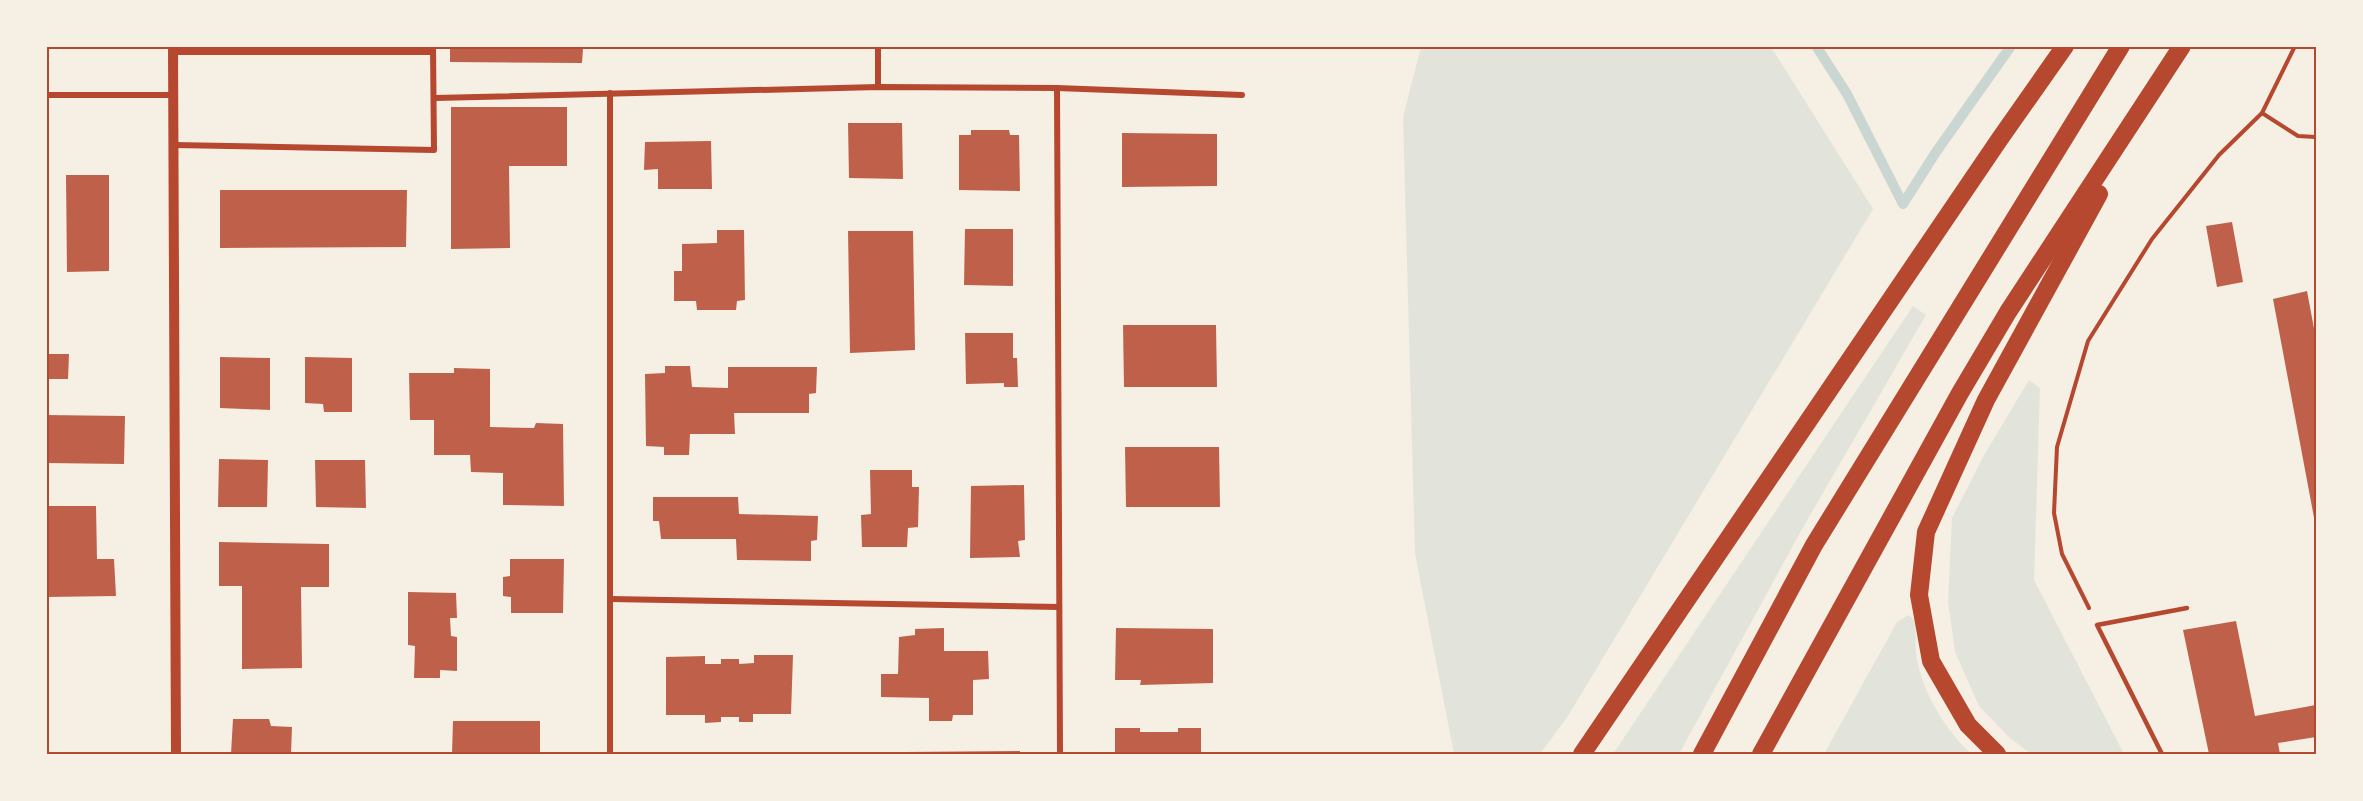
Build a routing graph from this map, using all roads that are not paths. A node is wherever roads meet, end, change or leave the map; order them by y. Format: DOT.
graph roads {
  1 [pos="878,46"];
  2 [pos="2066,46"];
  3 [pos="2121,46"];
  4 [pos="2182,46"];
  5 [pos="173,49"];
  6 [pos="433,49"];
  7 [pos="2164,75"];
  8 [pos="878,87"];
  9 [pos="1058,88"];
  10 [pos="610,93"];
  11 [pos="174,94"];
  12 [pos="46,95"];
  13 [pos="1242,95"];
  14 [pos="435,98"];
  15 [pos="174,145"];
  16 [pos="610,599"];
  17 [pos="1059,607"];
  18 [pos="2187,608"];
  19 [pos="176,754"];
  20 [pos="610,754"];
  21 [pos="1060,754"];
  22 [pos="1582,754"];
  23 [pos="1702,754"];
  24 [pos="1761,754"];
  25 [pos="1997,754"];
  26 [pos="2162,754"];
  1 -- 8 [label="street"];
  2 -- 22 [label="highway"];
  3 -- 23 [label="highway"];
  4 -- 7 [label="highway"];
  5 -- 6 [label="street"];
  5 -- 11 [label="street"];
  6 -- 14 [label="street"];
  7 -- 24 [label="highway"];
  7 -- 25 [label="highway"];
  8 -- 9 [label="street"];
  8 -- 10 [label="street"];
  9 -- 13 [label="street"];
  9 -- 17 [label="street"];
  10 -- 14 [label="street"];
  10 -- 16 [label="street"];
  11 -- 12 [label="street"];
  11 -- 15 [label="street"];
  14 -- 15 [label="street"];
  15 -- 19 [label="street"];
  16 -- 17 [label="street"];
  16 -- 20 [label="street"];
  17 -- 21 [label="street"];
  18 -- 26 [label="lane"];
}
